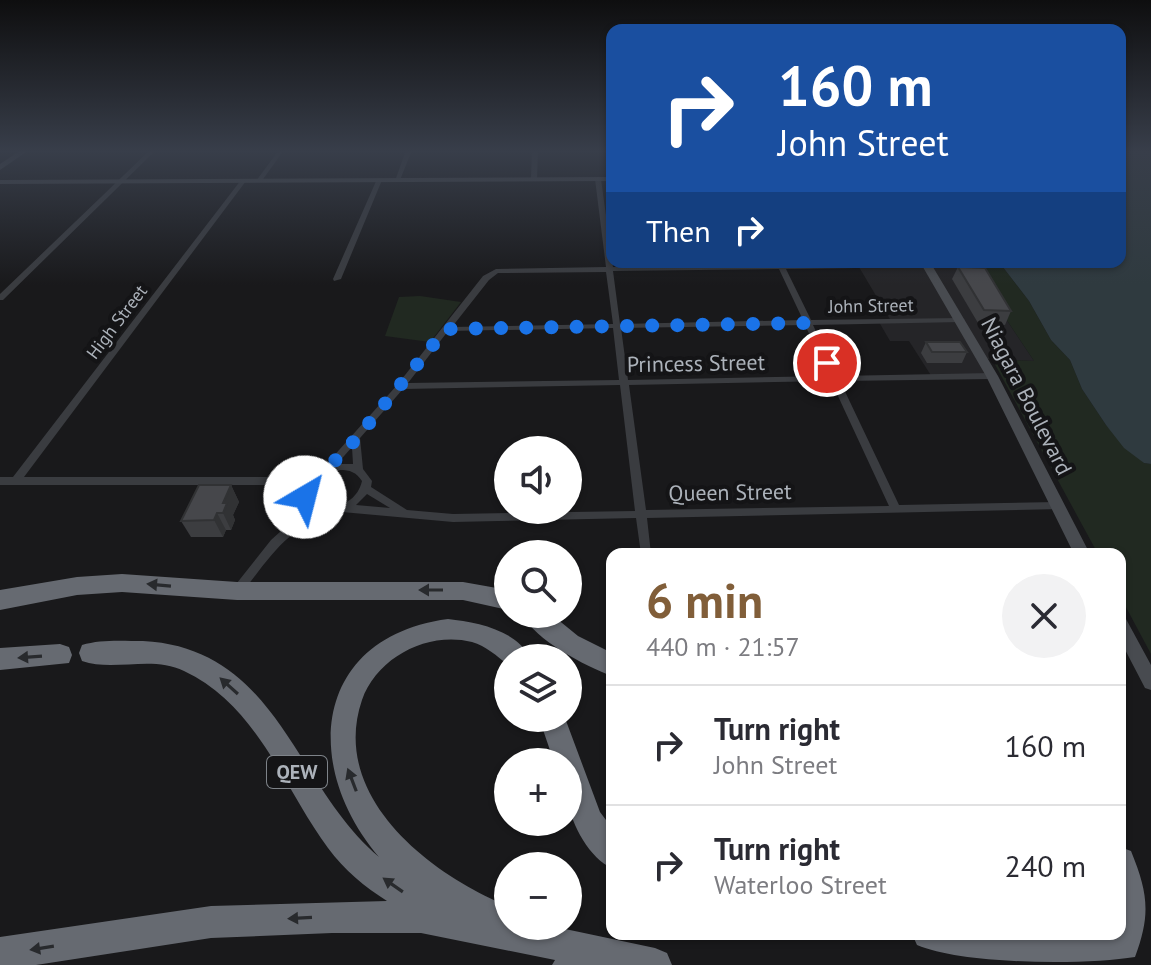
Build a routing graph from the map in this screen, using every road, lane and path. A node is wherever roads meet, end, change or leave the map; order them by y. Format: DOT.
graph roads {
  1 [pos="106,195"];
  2 [pos="232,195"];
  3 [pos="373,195"];
  4 [pos="600,195"];
  5 [pos="606,239"];
  6 [pos="644,268"];
  7 [pos="782,268"];
  8 [pos="929,268"];
  9 [pos="610,269"];
  10 [pos="337,279"];
  11 [pos="0,298"];
  12 [pos="961,320"];
  13 [pos="808,323"];
  14 [pos="617,326"];
  15 [pos="446,329"];
  16 [pos="992,376"];
  17 [pos="835,379"];
  18 [pos="623,382"];
  19 [pos="401,386"];
  20 [pos="356,439"];
  21 [pos="327,469"];
  22 [pos="358,469"];
  23 [pos="316,475"];
  24 [pos="0,481"];
  25 [pos="16,481"];
  26 [pos="281,481"];
  27 [pos="367,489"];
  28 [pos="306,499"];
  29 [pos="1057,506"];
  30 [pos="336,509"];
  31 [pos="896,509"];
  32 [pos="405,513"];
  33 [pos="640,513"];
  34 [pos="295,525"];
  35 [pos="645,548"];
  36 [pos="1079,548"];
  37 [pos="237,591"];
  38 [pos="494,596"];
  39 [pos="0,600"];
  40 [pos="551,628"];
  41 [pos="1126,635"];
  42 [pos="500,644"];
  43 [pos="91,653"];
  44 [pos="60,655"];
  45 [pos="0,659"];
  46 [pos="606,662"];
  47 [pos="1151,682"];
  48 [pos="582,801"];
  49 [pos="606,845"];
  50 [pos="1126,879"];
  51 [pos="494,919"];
  52 [pos="494,923"];
  53 [pos="494,925"];
  54 [pos="1126,938"];
  55 [pos="536,940"];
  56 [pos="958,940"];
  57 [pos="1125,940"];
  58 [pos="0,954"];
  59 [pos="573,957"];
  60 [pos="651,964"];
  1 -- 11 [label="street"];
  2 -- 25 [label="street, High Street"];
  3 -- 10 [label="street"];
  4 -- 5 [label="street"];
  6 -- 9 [label="street"];
  7 -- 13 [label="street"];
  8 -- 12 [label="street, Niagara Boulevard"];
  9 -- 14 [label="street"];
  9 -- 15 [label="street"];
  12 -- 13 [label="street, John Street"];
  12 -- 16 [label="street, Niagara Boulevard"];
  13 -- 14 [label="street, John Street"];
  13 -- 17 [label="street"];
  14 -- 15 [label="street, John Street"];
  14 -- 18 [label="street"];
  15 -- 19 [label="street"];
  16 -- 17 [label="street, Princess Street"];
  16 -- 29 [label="street, Niagara Boulevard"];
  17 -- 18 [label="street, Princess Street"];
  17 -- 31 [label="street"];
  18 -- 19 [label="street, Princess Street"];
  18 -- 33 [label="street"];
  19 -- 20 [label="street"];
  20 -- 21 [label="street"];
  20 -- 22 [label="street"];
  21 -- 22 [label="street"];
  21 -- 23 [label="street"];
  22 -- 27 [label="street"];
  23 -- 26 [label="street"];
  23 -- 28 [label="street"];
  24 -- 25 [label="street"];
  25 -- 26 [label="street"];
  26 -- 28 [label="street"];
  27 -- 30 [label="street"];
  27 -- 32 [label="street, Queen Street"];
  28 -- 30 [label="street"];
  28 -- 34 [label="street"];
  29 -- 31 [label="street, Queen Street"];
  29 -- 36 [label="street, Niagara Boulevard"];
  30 -- 32 [label="street, Queen Street"];
  30 -- 34 [label="street"];
  31 -- 33 [label="street, Queen Street"];
  32 -- 33 [label="street, Queen Street"];
  33 -- 35 [label="street"];
  34 -- 37 [label="street"];
  38 -- 37 [label="highway, one-way"];
  37 -- 39 [label="highway, one-way"];
  40 -- 46 [label="highway"];
  41 -- 47 [label="street"];
  51 -- 42 [label="highway, one-way"];
  52 -- 43 [label="highway, QEW, one-way"];
  44 -- 45 [label="highway, one-way"];
  48 -- 49 [label="highway"];
  50 -- 54 [label="highway"];
  53 -- 58 [label="highway, QEW, one-way"];
  55 -- 59 [label="highway, QEW"];
  56 -- 57 [label="highway"];
  59 -- 60 [label="highway, QEW"];
}
